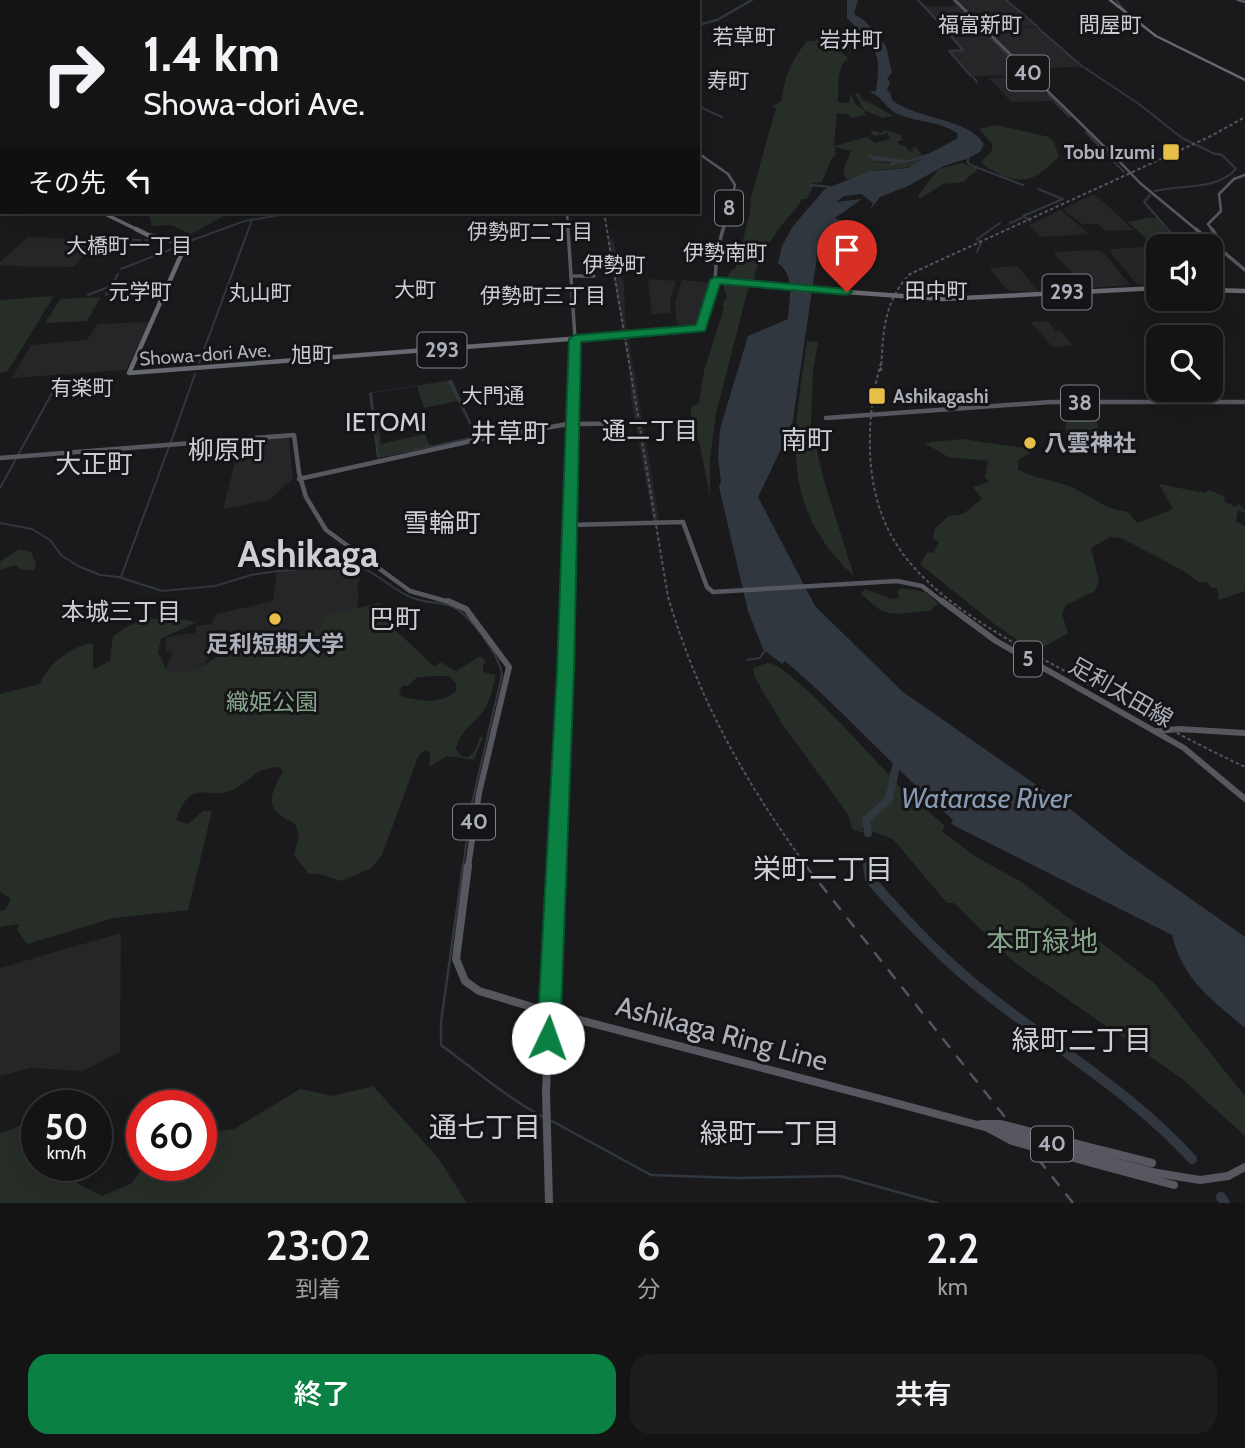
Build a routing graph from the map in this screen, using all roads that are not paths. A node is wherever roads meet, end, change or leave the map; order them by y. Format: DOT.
graph roads {
  1 [pos="955,0"];
  2 [pos="1111,0"];
  3 [pos="1238,0"];
  4 [pos="1245,2"];
  5 [pos="1245,80"];
  6 [pos="700,154"];
  7 [pos="1245,175"];
  8 [pos="104,214"];
  9 [pos="567,214"];
  10 [pos="110,218"];
  11 [pos="103,221"];
  12 [pos="1202,234"];
  13 [pos="1215,234"];
  14 [pos="1223,252"];
  15 [pos="1245,270"];
  16 [pos="593,275"];
  17 [pos="571,276"];
  18 [pos="717,280"];
  19 [pos="1146,289"];
  20 [pos="1223,290"];
  21 [pos="1245,291"];
  22 [pos="575,339"];
  23 [pos="1245,401"];
  24 [pos="826,418"];
  25 [pos="687,423"];
  26 [pos="574,424"];
  27 [pos="0,458"];
  28 [pos="299,479"];
  29 [pos="570,525"];
  30 [pos="1156,731"];
  31 [pos="1245,733"];
  32 [pos="1245,799"];
  33 [pos="550,1012"];
  34 [pos="982,1126"];
  35 [pos="1152,1163"];
  36 [pos="1245,1167"];
  37 [pos="1174,1185"];
  38 [pos="549,1203"];
  1 -- 12 [label="main road, 40, bridge"];
  2 -- 5 [label="highway"];
  3 -- 4 [label="main road"];
  6 -- 18 [label="main road, 8"];
  7 -- 13 [label="main road"];
  8 -- 10 [label="highway, 293"];
  9 -- 17 [label="main road"];
  10 -- 11 [label="highway"];
  10 -- 22 [label="highway, Showa-dori Ave. / 293"];
  14 -- 15 [label="main road, 40"];
  16 -- 17 [label="main road"];
  17 -- 22 [label="main road"];
  18 -- 19 [label="highway, 293, bridge"];
  18 -- 22 [label="highway, Showa-dori Ave. / 293, bridge"];
  20 -- 21 [label="highway"];
  22 -- 26 [label="main road"];
  23 -- 24 [label="main road, 38"];
  25 -- 26 [label="main road"];
  26 -- 28 [label="main road"];
  26 -- 29 [label="main road"];
  27 -- 28 [label="main road, Ashikaga Ring Line / 40"];
  28 -- 33 [label="main road, Ashikaga Ring Line / 40"];
  29 -- 30 [label="main road, 足利太田線 / 5"];
  29 -- 33 [label="main road"];
  30 -- 31 [label="main road"];
  30 -- 32 [label="main road, 足利太田線 / 5"];
  33 -- 34 [label="main road, Ashikaga Ring Line / 40, bridge"];
  33 -- 38 [label="main road"];
  34 -- 35 [label="main road, bridge"];
  34 -- 36 [label="main road, Ashikaga Ring Line / 40, bridge"];
  34 -- 37 [label="main road, bridge"];
}
